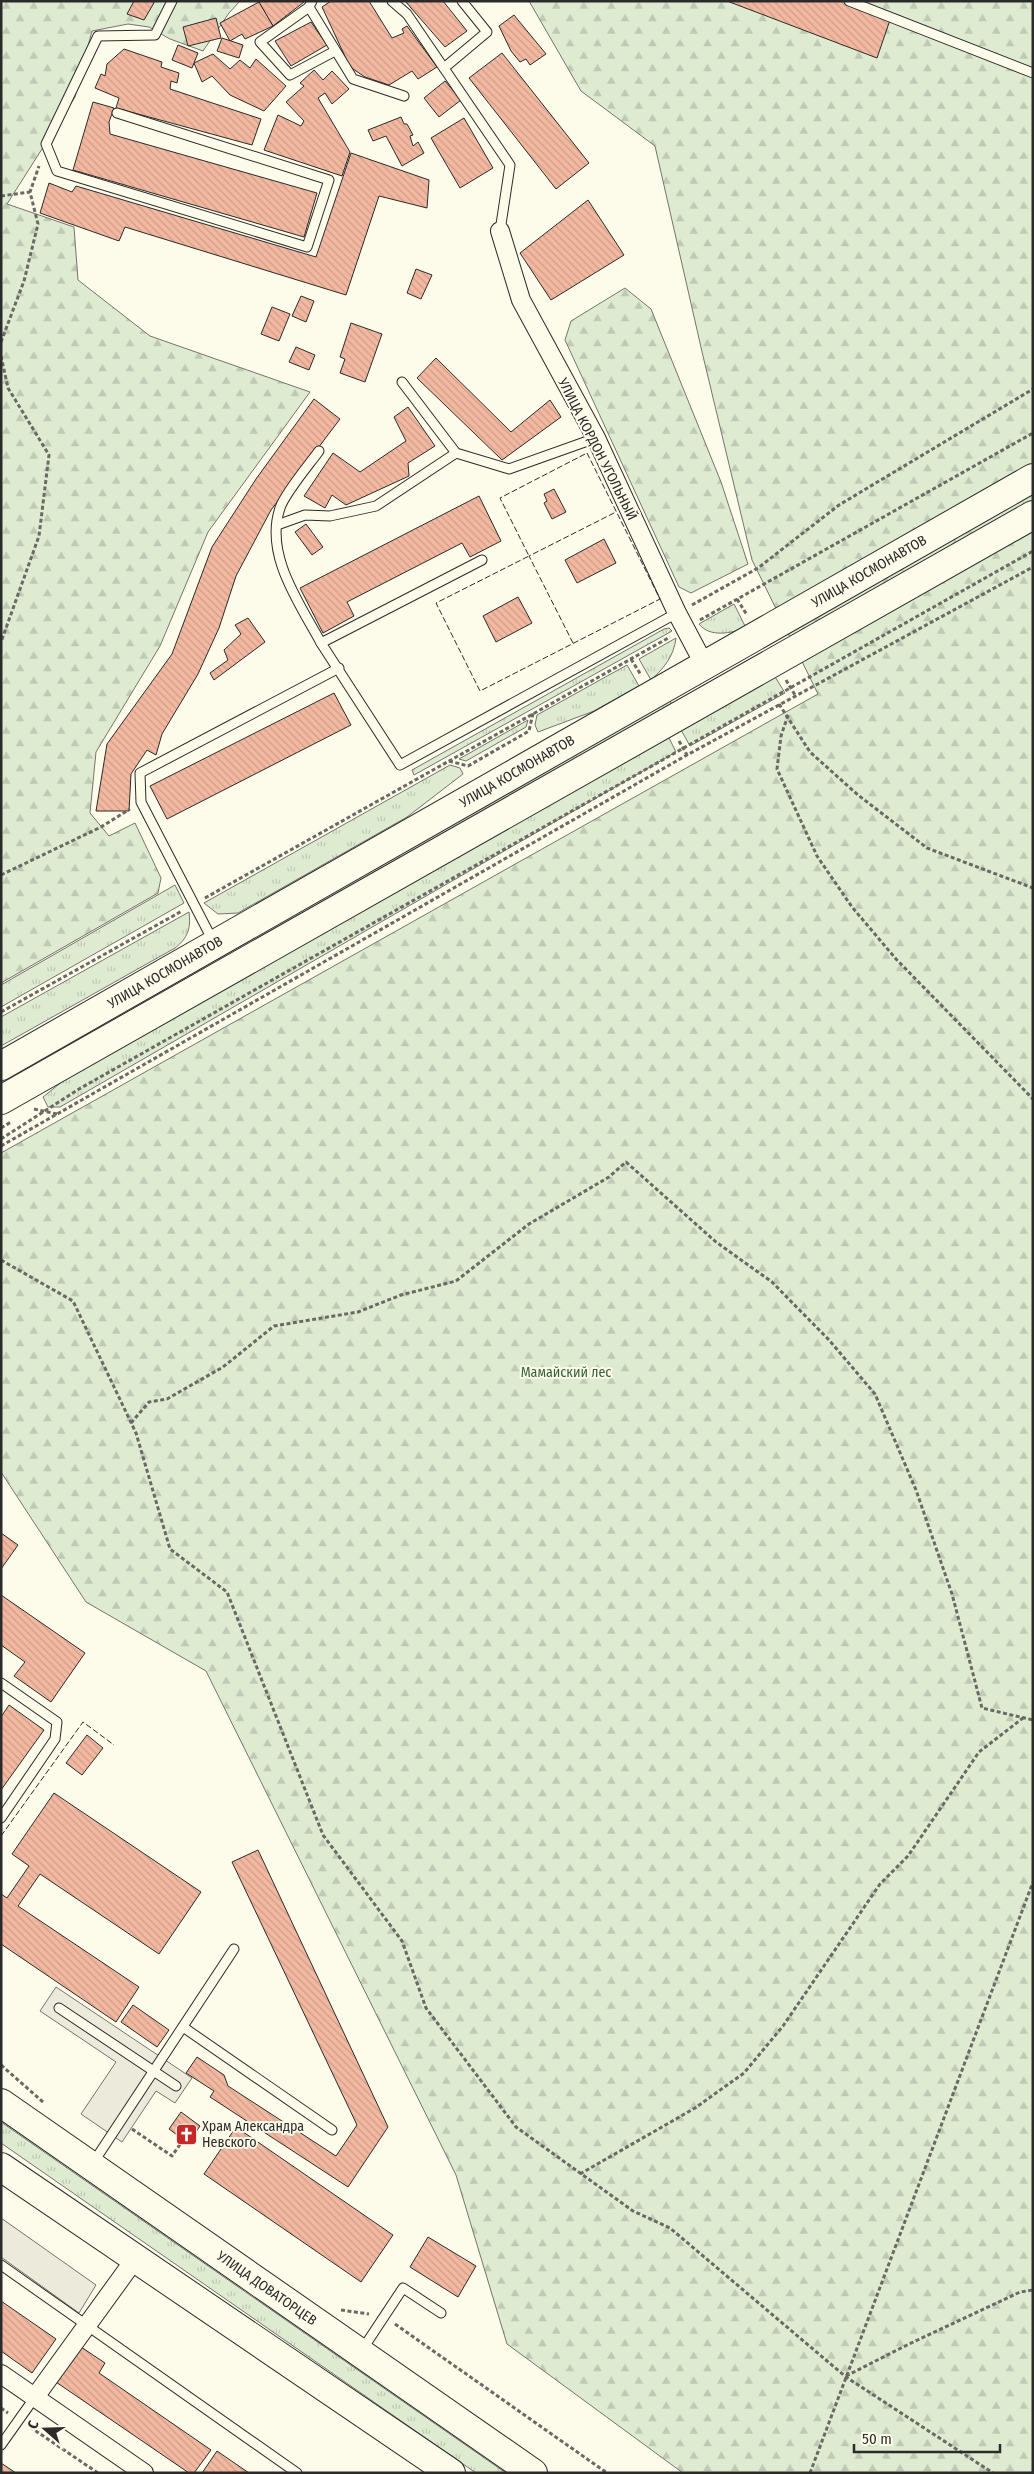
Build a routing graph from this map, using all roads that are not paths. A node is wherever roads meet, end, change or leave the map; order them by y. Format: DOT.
graph roads {
  1 [pos="172,1"];
  2 [pos="392,1"];
  3 [pos="462,1"];
  4 [pos="849,1"];
  5 [pos="311,4"];
  6 [pos="335,51"];
  7 [pos="444,68"];
  8 [pos="1033,73"];
  9 [pos="404,96"];
  10 [pos="117,113"];
  11 [pos="500,231"];
  12 [pos="402,382"];
  13 [pos="596,438"];
  14 [pos="318,451"];
  15 [pos="456,453"];
  16 [pos="1033,478"];
  17 [pos="1033,515"];
  18 [pos="276,525"];
  19 [pos="482,560"];
  20 [pos="681,621"];
  21 [pos="321,643"];
  22 [pos="704,664"];
  23 [pos="338,668"];
  24 [pos="214,944"];
  25 [pos="1,1066"];
  26 [pos="8,1110"];
  27 [pos="1,1683"];
  28 [pos="1,1818"];
  29 [pos="234,1949"];
  30 [pos="60,2008"];
  31 [pos="182,2027"];
  32 [pos="154,2071"];
  33 [pos="176,2086"];
  34 [pos="1,2103"];
  35 [pos="332,2130"];
  36 [pos="92,2166"];
  37 [pos="1,2167"];
  38 [pos="136,2258"];
  39 [pos="1,2265"];
  40 [pos="441,2312"];
  41 [pos="87,2326"];
  42 [pos="360,2352"];
  43 [pos="1,2374"];
  44 [pos="34,2397"];
  45 [pos="1,2445"];
  46 [pos="144,2473"];
  47 [pos="297,2473"];
  48 [pos="451,2473"];
  49 [pos="533,2473"];
  1 -- 10 [label="lane"];
  2 -- 7 [label="lane"];
  3 -- 7 [label="lane"];
  4 -- 8 [label="lane"];
  5 -- 6 [label="lane"];
  5 -- 6 [label="lane"];
  6 -- 9 [label="lane"];
  7 -- 11 [label="lane"];
  11 -- 13 [label="street, УЛИЦА КОРДОН УГОЛЬНЫЙ"];
  12 -- 15 [label="lane"];
  13 -- 15 [label="lane"];
  13 -- 20 [label="street, УЛИЦА КОРДОН УГОЛЬНЫЙ"];
  14 -- 18 [label="lane"];
  15 -- 18 [label="lane"];
  16 -- 22 [label="main road, УЛИЦА КОСМОНАВТОВ"];
  17 -- 26 [label="main road"];
  18 -- 21 [label="lane"];
  19 -- 21 [label="lane"];
  20 -- 22 [label="street, УЛИЦА КОРДОН УГОЛЬНЫЙ"];
  20 -- 23 [label="lane"];
  21 -- 23 [label="lane"];
  22 -- 24 [label="main road, УЛИЦА КОСМОНАВТОВ"];
  23 -- 24 [label="lane"];
  24 -- 25 [label="main road, УЛИЦА КОСМОНАВТОВ"];
  27 -- 28 [label="lane"];
  29 -- 31 [label="lane"];
  30 -- 32 [label="lane"];
  31 -- 32 [label="lane"];
  31 -- 35 [label="lane"];
  32 -- 33 [label="lane"];
  32 -- 36 [label="lane"];
  34 -- 36 [label="main road, УЛИЦА ДОВАТОРЦЕВ"];
  36 -- 42 [label="main road, УЛИЦА ДОВАТОРЦЕВ"];
  37 -- 38 [label="main road"];
  38 -- 41 [label="street"];
  38 -- 48 [label="main road"];
  39 -- 41 [label="lane"];
  40 -- 42 [label="lane"];
  41 -- 44 [label="street"];
  41 -- 47 [label="lane"];
  42 -- 49 [label="main road, УЛИЦА ДОВАТОРЦЕВ"];
  43 -- 44 [label="street"];
  44 -- 45 [label="lane"];
  44 -- 46 [label="street"];
}
